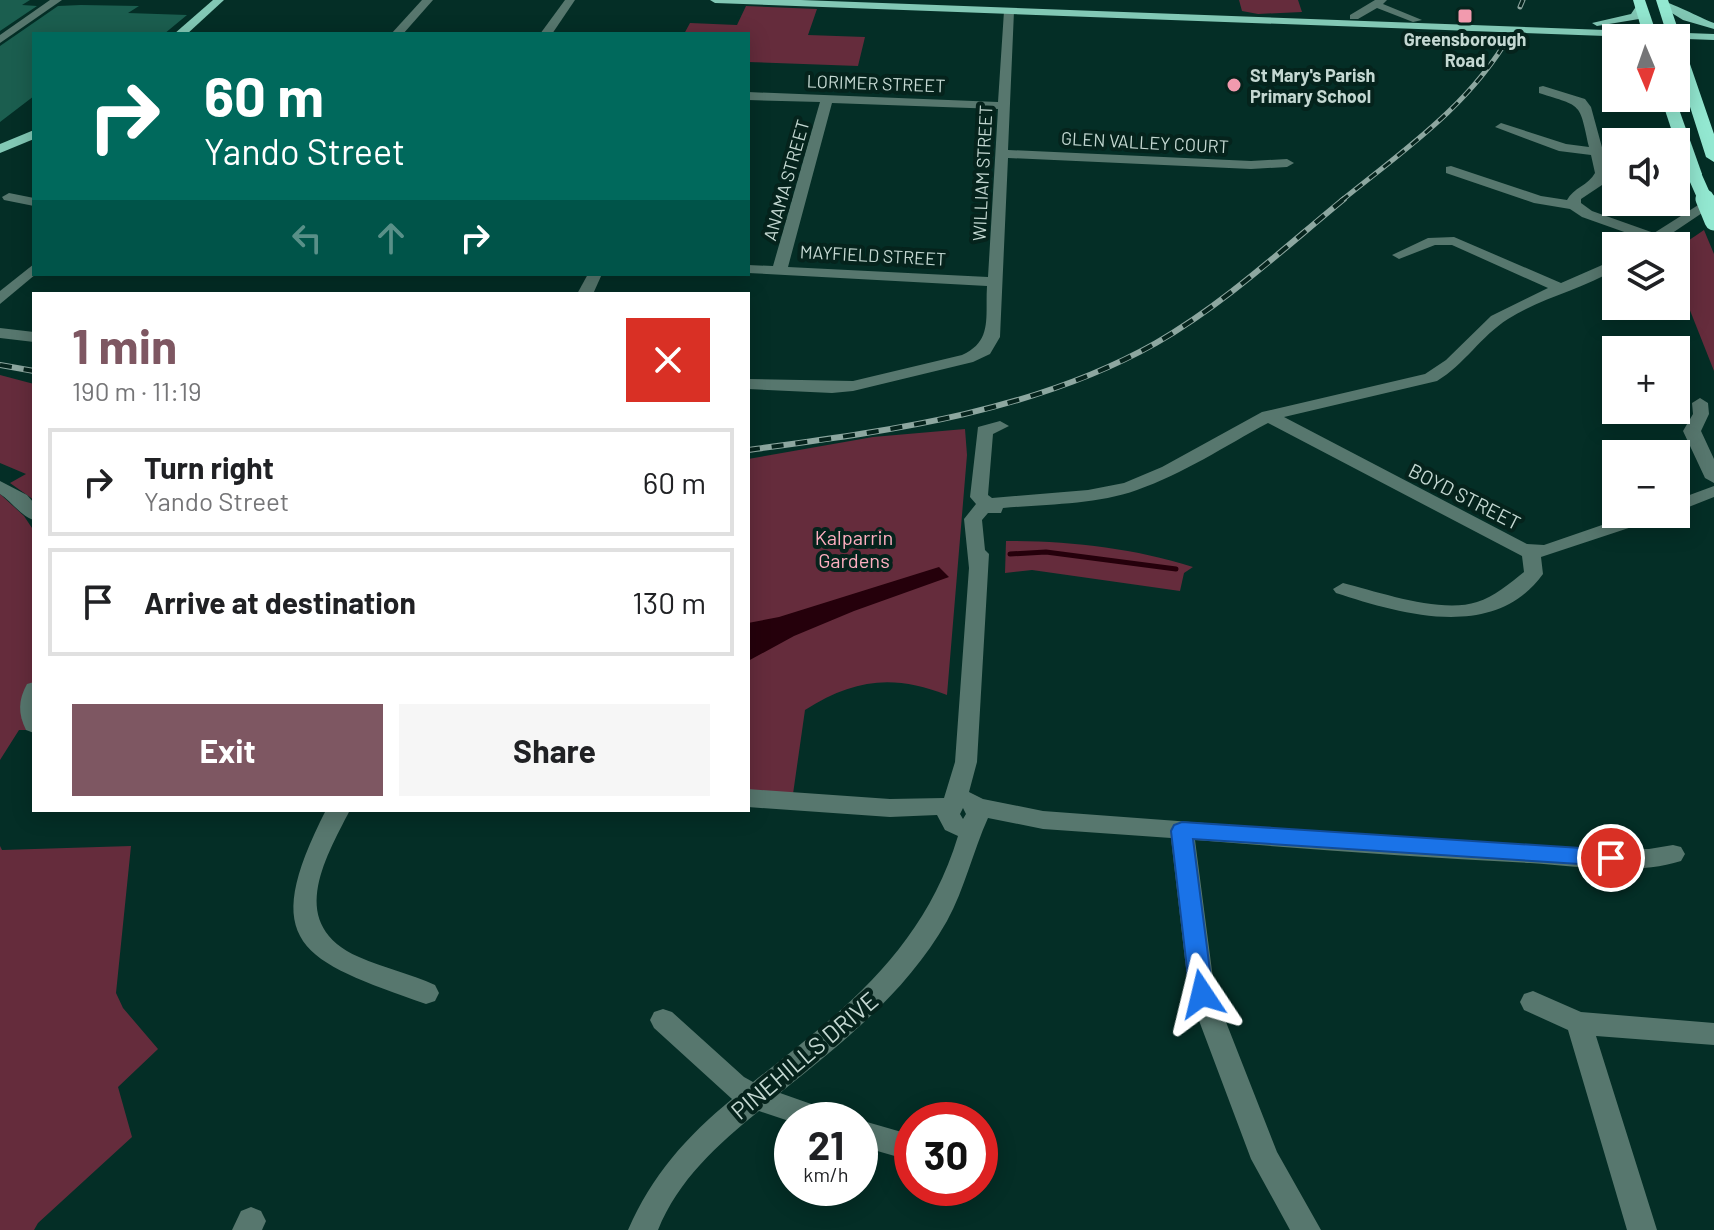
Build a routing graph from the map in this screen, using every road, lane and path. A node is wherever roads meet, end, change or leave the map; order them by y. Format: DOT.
graph roads {
  1 [pos="57,0"];
  2 [pos="428,0"];
  3 [pos="570,0"];
  4 [pos="715,0"];
  5 [pos="224,2"];
  6 [pos="1383,2"];
  7 [pos="1662,2"];
  8 [pos="1640,3"];
  9 [pos="1013,7"];
  10 [pos="1371,18"];
  11 [pos="1417,20"];
  12 [pos="1356,21"];
  13 [pos="1647,24"];
  14 [pos="1670,24"];
  15 [pos="1714,27"];
  16 [pos="1586,29"];
  17 [pos="1690,29"];
  18 [pos="1602,30"];
  19 [pos="183,32"];
  20 [pos="197,32"];
  21 [pos="399,32"];
  22 [pos="547,32"];
  23 [pos="1602,34"];
  24 [pos="1690,34"];
  25 [pos="1714,39"];
  26 [pos="0,40"];
  27 [pos="1690,47"];
  28 [pos="1690,86"];
  29 [pos="1543,90"];
  30 [pos="750,96"];
  31 [pos="827,99"];
  32 [pos="1003,106"];
  33 [pos="1673,112"];
  34 [pos="1501,127"];
  35 [pos="32,135"];
  36 [pos="32,145"];
  37 [pos="0,149"];
  38 [pos="1598,152"];
  39 [pos="1001,154"];
  40 [pos="1714,157"];
  41 [pos="0,158"];
  42 [pos="1287,163"];
  43 [pos="1452,170"];
  44 [pos="9,197"];
  45 [pos="1714,199"];
  46 [pos="32,202"];
  47 [pos="1574,205"];
  48 [pos="1714,221"];
  49 [pos="1627,232"];
  50 [pos="1664,232"];
  51 [pos="1400,256"];
  52 [pos="750,269"];
  53 [pos="32,270"];
  54 [pos="779,271"];
  55 [pos="1602,272"];
  56 [pos="995,282"];
  57 [pos="1564,290"];
  58 [pos="0,299"];
  59 [pos="0,333"];
  60 [pos="32,337"];
  61 [pos="750,384"];
  62 [pos="1700,403"];
  63 [pos="1268,416"];
  64 [pos="985,430"];
  65 [pos="1714,478"];
  66 [pos="0,486"];
  67 [pos="1714,491"];
  68 [pos="1690,500"];
  69 [pos="990,502"];
  70 [pos="32,512"];
  71 [pos="1612,528"];
  72 [pos="1530,551"];
  73 [pos="1343,589"];
  74 [pos="32,695"];
  75 [pos="32,717"];
  76 [pos="750,798"];
  77 [pos="337,812"];
  78 [pos="963,814"];
  79 [pos="1182,831"];
  80 [pos="1673,854"];
  81 [pos="426,993"];
  82 [pos="1533,1002"];
  83 [pos="663,1020"];
  84 [pos="1579,1023"];
  85 [pos="1714,1034"];
  86 [pos="755,1097"];
  87 [pos="774,1104"];
  88 [pos="643,1230"];
  89 [pos="1306,1230"];
  90 [pos="1642,1230"];
  1 -- 26 [label="street"];
  2 -- 21 [label="street"];
  3 -- 22 [label="street"];
  4 -- 9 [label="main road"];
  5 -- 19 [label="main road"];
  5 -- 20 [label="main road"];
  6 -- 10 [label="street"];
  6 -- 11 [label="street"];
  6 -- 12 [label="street"];
  7 -- 14 [label="highway"];
  7 -- 15 [label="main road"];
  8 -- 13 [label="highway"];
  8 -- 16 [label="main road"];
  9 -- 12 [label="main road"];
  9 -- 32 [label="street, WILLIAM STREET"];
  10 -- 11 [label="main road"];
  10 -- 12 [label="main road"];
  11 -- 16 [label="main road"];
  12 -- 16 [label="main road"];
  15 -- 17 [label="main road"];
  16 -- 18 [label="main road"];
  16 -- 23 [label="main road"];
  24 -- 25 [label="main road"];
  25 -- 27 [label="main road"];
  28 -- 40 [label="highway"];
  29 -- 38 [label="street"];
  30 -- 31 [label="street, LORIMER STREET"];
  31 -- 32 [label="street, LORIMER STREET"];
  31 -- 54 [label="street, ANAMA STREET"];
  32 -- 39 [label="street, WILLIAM STREET"];
  33 -- 48 [label="highway, bridge"];
  34 -- 38 [label="street"];
  35 -- 37 [label="main road"];
  36 -- 41 [label="main road"];
  38 -- 47 [label="street"];
  39 -- 42 [label="street, GLEN VALLEY COURT"];
  39 -- 56 [label="street, WILLIAM STREET"];
  43 -- 47 [label="street"];
  44 -- 46 [label="street"];
  45 -- 50 [label="street"];
  47 -- 49 [label="street"];
  51 -- 57 [label="street"];
  52 -- 54 [label="street, MAYFIELD STREET"];
  53 -- 58 [label="street"];
  54 -- 56 [label="street, MAYFIELD STREET"];
  55 -- 57 [label="street"];
  56 -- 61 [label="street, WILLIAM STREET"];
  57 -- 63 [label="street"];
  59 -- 60 [label="street"];
  62 -- 65 [label="street"];
  63 -- 69 [label="street"];
  63 -- 72 [label="street, BOYD STREET"];
  64 -- 69 [label="street, PINEHILLS DRIVE"];
  66 -- 70 [label="street"];
  67 -- 68 [label="street"];
  69 -- 78 [label="street, PINEHILLS DRIVE"];
  71 -- 72 [label="street, BOYD STREET"];
  72 -- 73 [label="street"];
  74 -- 75 [label="street"];
  76 -- 78 [label="street"];
  77 -- 81 [label="street"];
  78 -- 79 [label="street"];
  78 -- 86 [label="street, PINEHILLS DRIVE"];
  79 -- 80 [label="street"];
  79 -- 89 [label="street"];
  82 -- 84 [label="street"];
  83 -- 86 [label="street"];
  84 -- 85 [label="street"];
  84 -- 90 [label="street"];
  86 -- 87 [label="street"];
  86 -- 88 [label="street, PINEHILLS DRIVE"];
}
